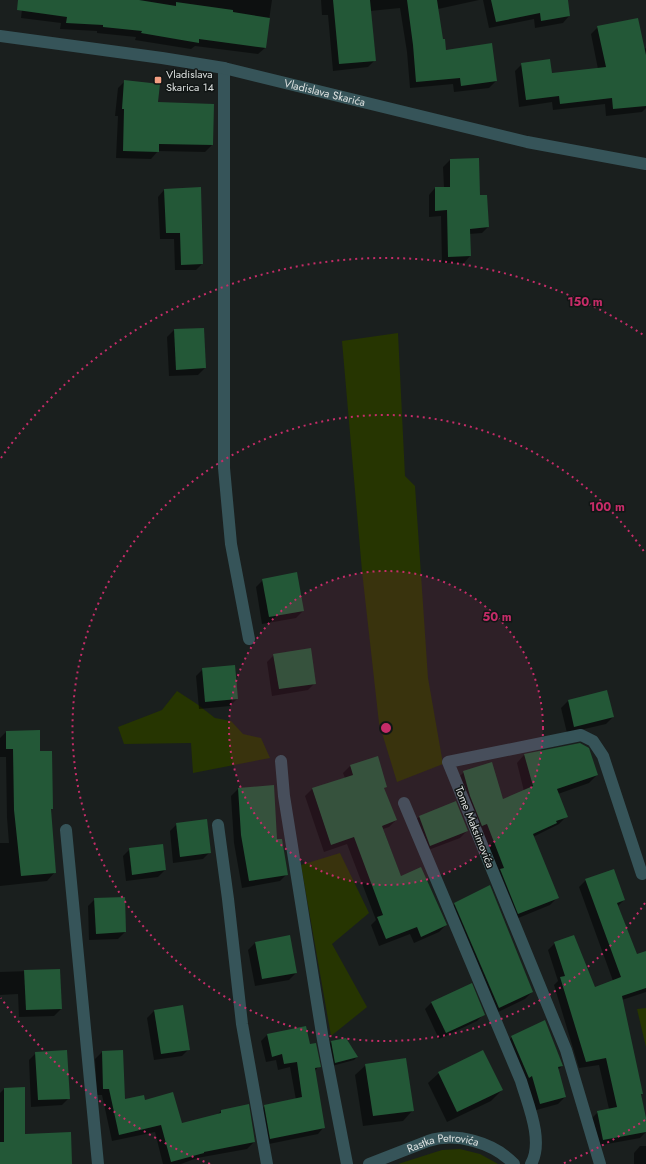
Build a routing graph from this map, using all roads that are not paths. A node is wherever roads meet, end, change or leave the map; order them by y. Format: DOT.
graph roads {
  1 [pos="0,36"];
  2 [pos="224,68"];
  3 [pos="646,164"];
  4 [pos="249,639"];
  5 [pos="281,761"];
  6 [pos="404,803"];
  7 [pos="218,825"];
  8 [pos="66,830"];
  9 [pos="642,874"];
  10 [pos="98,1164"];
  11 [pos="266,1164"];
  12 [pos="347,1164"];
  13 [pos="369,1164"];
  14 [pos="514,1164"];
  15 [pos="531,1164"];
  16 [pos="600,1164"];
  1 -- 2 [label="street, Vladislava Skarića"];
  2 -- 3 [label="street, Vladislava Skarića"];
  2 -- 4 [label="street"];
  5 -- 12 [label="street"];
  6 -- 15 [label="street"];
  7 -- 11 [label="street"];
  8 -- 10 [label="street"];
  9 -- 16 [label="street, Tome Maksimovića"];
  13 -- 14 [label="street, Rastka Petrovića"];
}
